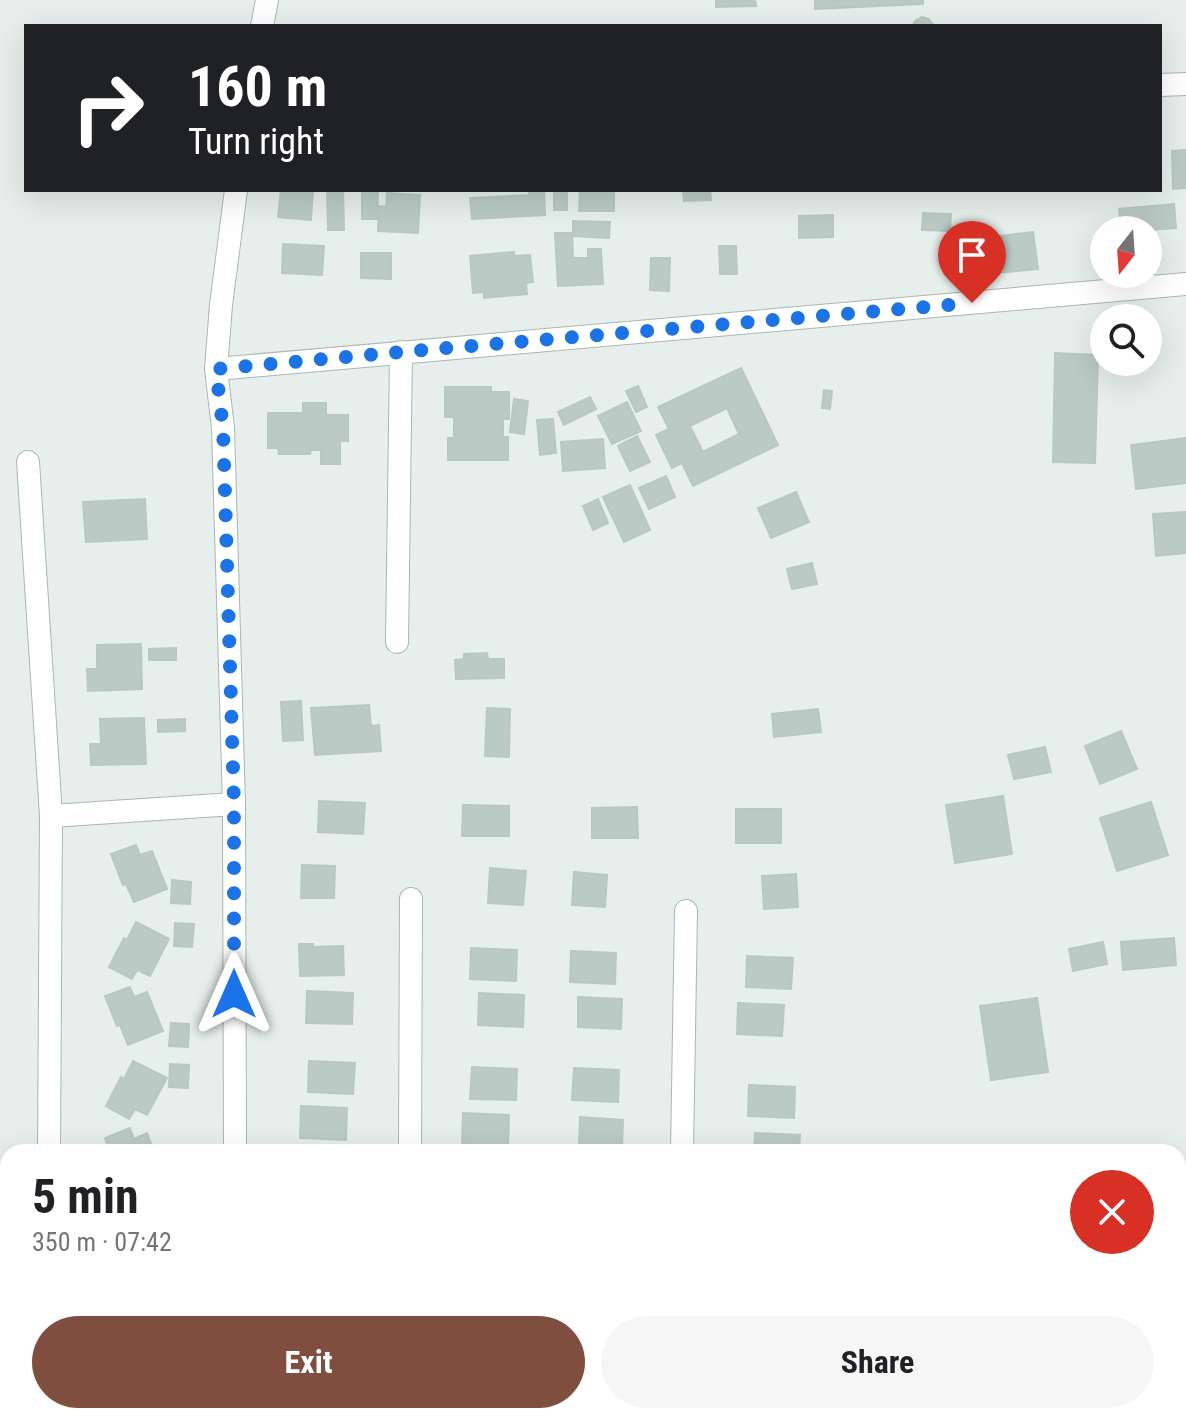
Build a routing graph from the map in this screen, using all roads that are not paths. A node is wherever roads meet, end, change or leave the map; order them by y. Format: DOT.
graph roads {
  1 [pos="267,0"];
  2 [pos="262,24"];
  3 [pos="1186,84"];
  4 [pos="1162,85"];
  5 [pos="236,192"];
  6 [pos="1186,284"];
  7 [pos="401,352"];
  8 [pos="216,369"];
  9 [pos="28,462"];
  10 [pos="397,642"];
  11 [pos="234,804"];
  12 [pos="51,816"];
  13 [pos="411,899"];
  14 [pos="686,911"];
  15 [pos="49,1144"];
  16 [pos="235,1144"];
  17 [pos="410,1144"];
  18 [pos="682,1144"];
  1 -- 2 [label="street"];
  3 -- 4 [label="street"];
  5 -- 8 [label="street"];
  6 -- 7 [label="street"];
  7 -- 8 [label="street"];
  7 -- 10 [label="street"];
  8 -- 11 [label="street"];
  9 -- 12 [label="street"];
  11 -- 12 [label="street"];
  11 -- 16 [label="street"];
  12 -- 15 [label="street"];
  13 -- 17 [label="street"];
  14 -- 18 [label="street"];
}
